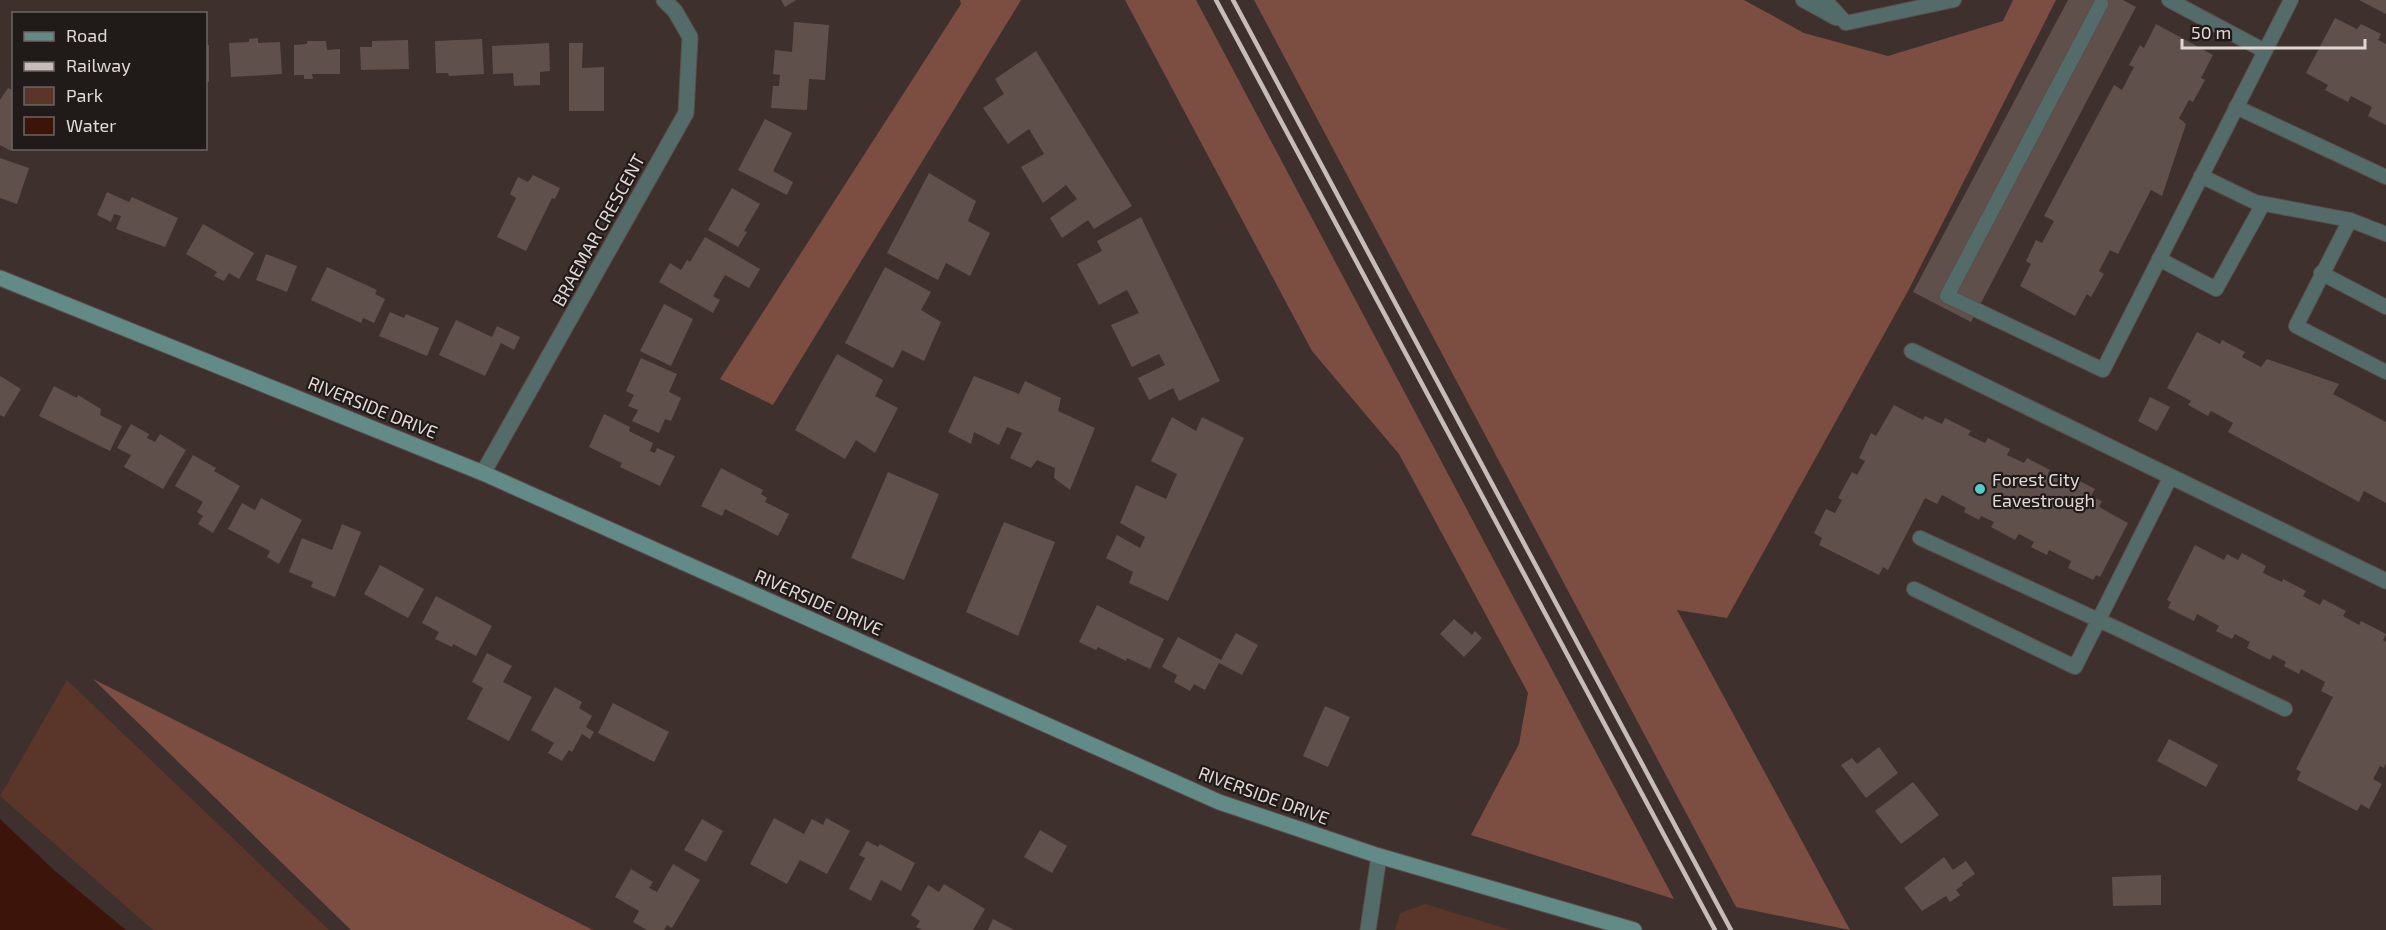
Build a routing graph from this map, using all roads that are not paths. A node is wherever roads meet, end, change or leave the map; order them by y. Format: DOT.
graph roads {
  1 [pos="664,0"];
  2 [pos="1803,0"];
  3 [pos="1825,0"];
  4 [pos="1954,0"];
  5 [pos="2169,0"];
  6 [pos="2291,0"];
  7 [pos="2101,4"];
  8 [pos="1846,23"];
  9 [pos="2265,51"];
  10 [pos="2236,107"];
  11 [pos="2201,176"];
  12 [pos="2386,177"];
  13 [pos="2263,204"];
  14 [pos="2350,220"];
  15 [pos="2386,234"];
  16 [pos="2159,259"];
  17 [pos="2321,273"];
  18 [pos="0,278"];
  19 [pos="2386,307"];
  20 [pos="1912,351"];
  21 [pos="2386,372"];
  22 [pos="483,472"];
  23 [pos="2170,478"];
  24 [pos="1920,538"];
  25 [pos="2386,581"];
  26 [pos="1914,589"];
  27 [pos="2100,620"];
  28 [pos="2285,710"];
  29 [pos="1379,856"];
  30 [pos="1368,930"];
  31 [pos="1634,930"];
  1 -- 22 [label="street, BRAEMAR CRESCENT"];
  2 -- 8 [label="lane"];
  3 -- 8 [label="lane"];
  4 -- 8 [label="lane"];
  5 -- 9 [label="lane"];
  6 -- 9 [label="lane"];
  7 -- 16 [label="lane"];
  9 -- 10 [label="lane"];
  10 -- 11 [label="lane"];
  10 -- 12 [label="lane"];
  11 -- 13 [label="lane"];
  11 -- 16 [label="lane"];
  13 -- 14 [label="lane"];
  13 -- 16 [label="lane"];
  14 -- 15 [label="lane"];
  14 -- 17 [label="lane"];
  17 -- 19 [label="lane"];
  17 -- 21 [label="lane"];
  18 -- 22 [label="main road, RIVERSIDE DRIVE"];
  20 -- 23 [label="street"];
  22 -- 29 [label="main road, RIVERSIDE DRIVE"];
  23 -- 25 [label="street"];
  23 -- 27 [label="lane"];
  24 -- 27 [label="lane"];
  26 -- 27 [label="lane"];
  27 -- 28 [label="lane"];
  29 -- 30 [label="street"];
  29 -- 31 [label="main road, RIVERSIDE DRIVE"];
}
